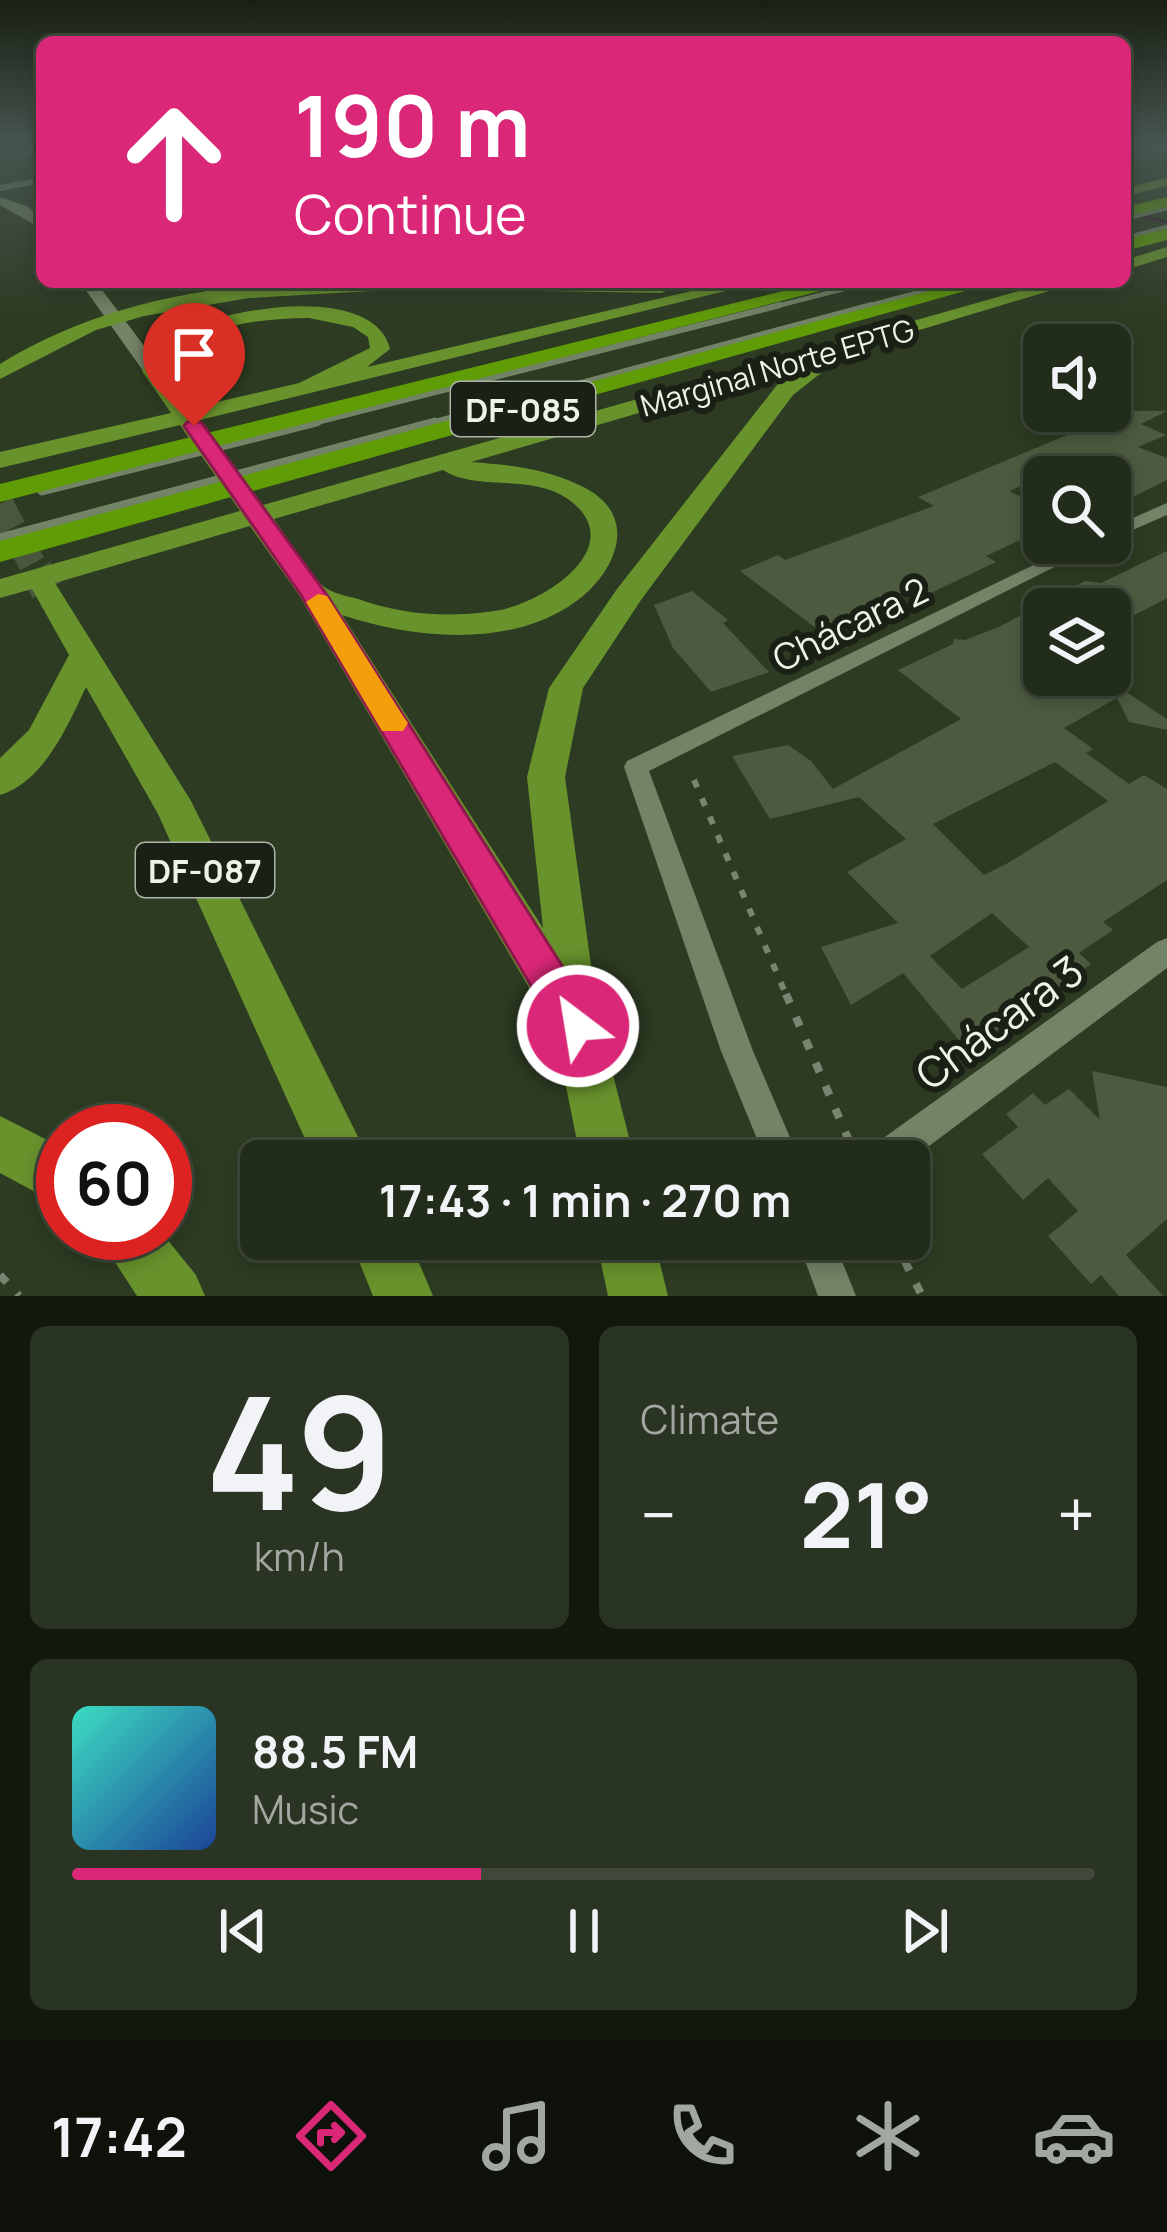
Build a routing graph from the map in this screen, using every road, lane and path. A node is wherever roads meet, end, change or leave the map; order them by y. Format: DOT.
graph roads {
  1 [pos="1,201"];
  2 [pos="34,216"];
  3 [pos="4,223"];
  4 [pos="1165,230"];
  5 [pos="1131,240"];
  6 [pos="1167,251"];
  7 [pos="1131,260"];
  8 [pos="92,288"];
  9 [pos="342,288"];
  10 [pos="508,288"];
  11 [pos="634,288"];
  12 [pos="728,288"];
  13 [pos="820,288"];
  14 [pos="845,288"];
  15 [pos="935,288"];
  16 [pos="964,288"];
  17 [pos="1050,288"];
  18 [pos="856,346"];
  19 [pos="0,373"];
  20 [pos="161,382"];
  21 [pos="307,387"];
  22 [pos="418,468"];
  23 [pos="10,482"];
  24 [pos="1167,508"];
  25 [pos="1131,525"];
  26 [pos="52,531"];
  27 [pos="0,538"];
  28 [pos="0,552"];
  29 [pos="1050,564"];
  30 [pos="62,578"];
  31 [pos="0,589"];
  32 [pos="314,595"];
  33 [pos="83,659"];
  34 [pos="694,780"];
  35 [pos="0,781"];
  36 [pos="1167,951"];
  37 [pos="578,1026"];
  38 [pos="333,1140"];
  39 [pos="603,1140"];
  40 [pos="774,1140"];
  41 [pos="848,1140"];
  42 [pos="909,1140"];
  43 [pos="0,1143"];
  44 [pos="36,1164"];
  45 [pos="146,1260"];
  46 [pos="388,1260"];
  47 [pos="630,1260"];
  48 [pos="823,1260"];
  49 [pos="904,1260"];
  50 [pos="0,1275"];
  51 [pos="19,1296"];
  52 [pos="175,1296"];
  53 [pos="403,1296"];
  54 [pos="638,1296"];
  55 [pos="837,1296"];
  56 [pos="922,1296"];
  1 -- 2 [label="main road"];
  2 -- 3 [label="main road"];
  4 -- 5 [label="highway"];
  6 -- 7 [label="highway"];
  8 -- 20 [label="main road"];
  9 -- 19 [label="main road"];
  10 -- 11 [label="main road"];
  12 -- 21 [label="main road"];
  13 -- 23 [label="highway, DF-085"];
  14 -- 23 [label="lane"];
  15 -- 26 [label="lane"];
  16 -- 26 [label="highway, DF-085"];
  17 -- 18 [label="main road, Marginal Norte EPTG"];
  18 -- 22 [label="main road, Marginal Norte EPTG"];
  18 -- 37 [label="main road"];
  20 -- 21 [label="main road"];
  20 -- 32 [label="main road"];
  21 -- 23 [label="main road"];
  22 -- 30 [label="main road, Marginal Norte EPTG"];
  22 -- 32 [label="main road"];
  24 -- 25 [label="street"];
  26 -- 27 [label="lane"];
  26 -- 28 [label="highway, DF-085"];
  29 -- 40 [label="street, Chácara 2"];
  30 -- 31 [label="main road, Marginal Norte EPTG"];
  30 -- 33 [label="main road, DF-087"];
  32 -- 37 [label="main road"];
  33 -- 35 [label="main road"];
  33 -- 38 [label="main road, DF-087"];
  34 -- 41 [label="path"];
  36 -- 42 [label="street, Chácara 3"];
  37 -- 39 [label="main road"];
  43 -- 44 [label="main road"];
  45 -- 52 [label="main road"];
  46 -- 53 [label="main road"];
  47 -- 54 [label="main road"];
  48 -- 55 [label="street"];
  49 -- 56 [label="path"];
  50 -- 51 [label="path"];
}
